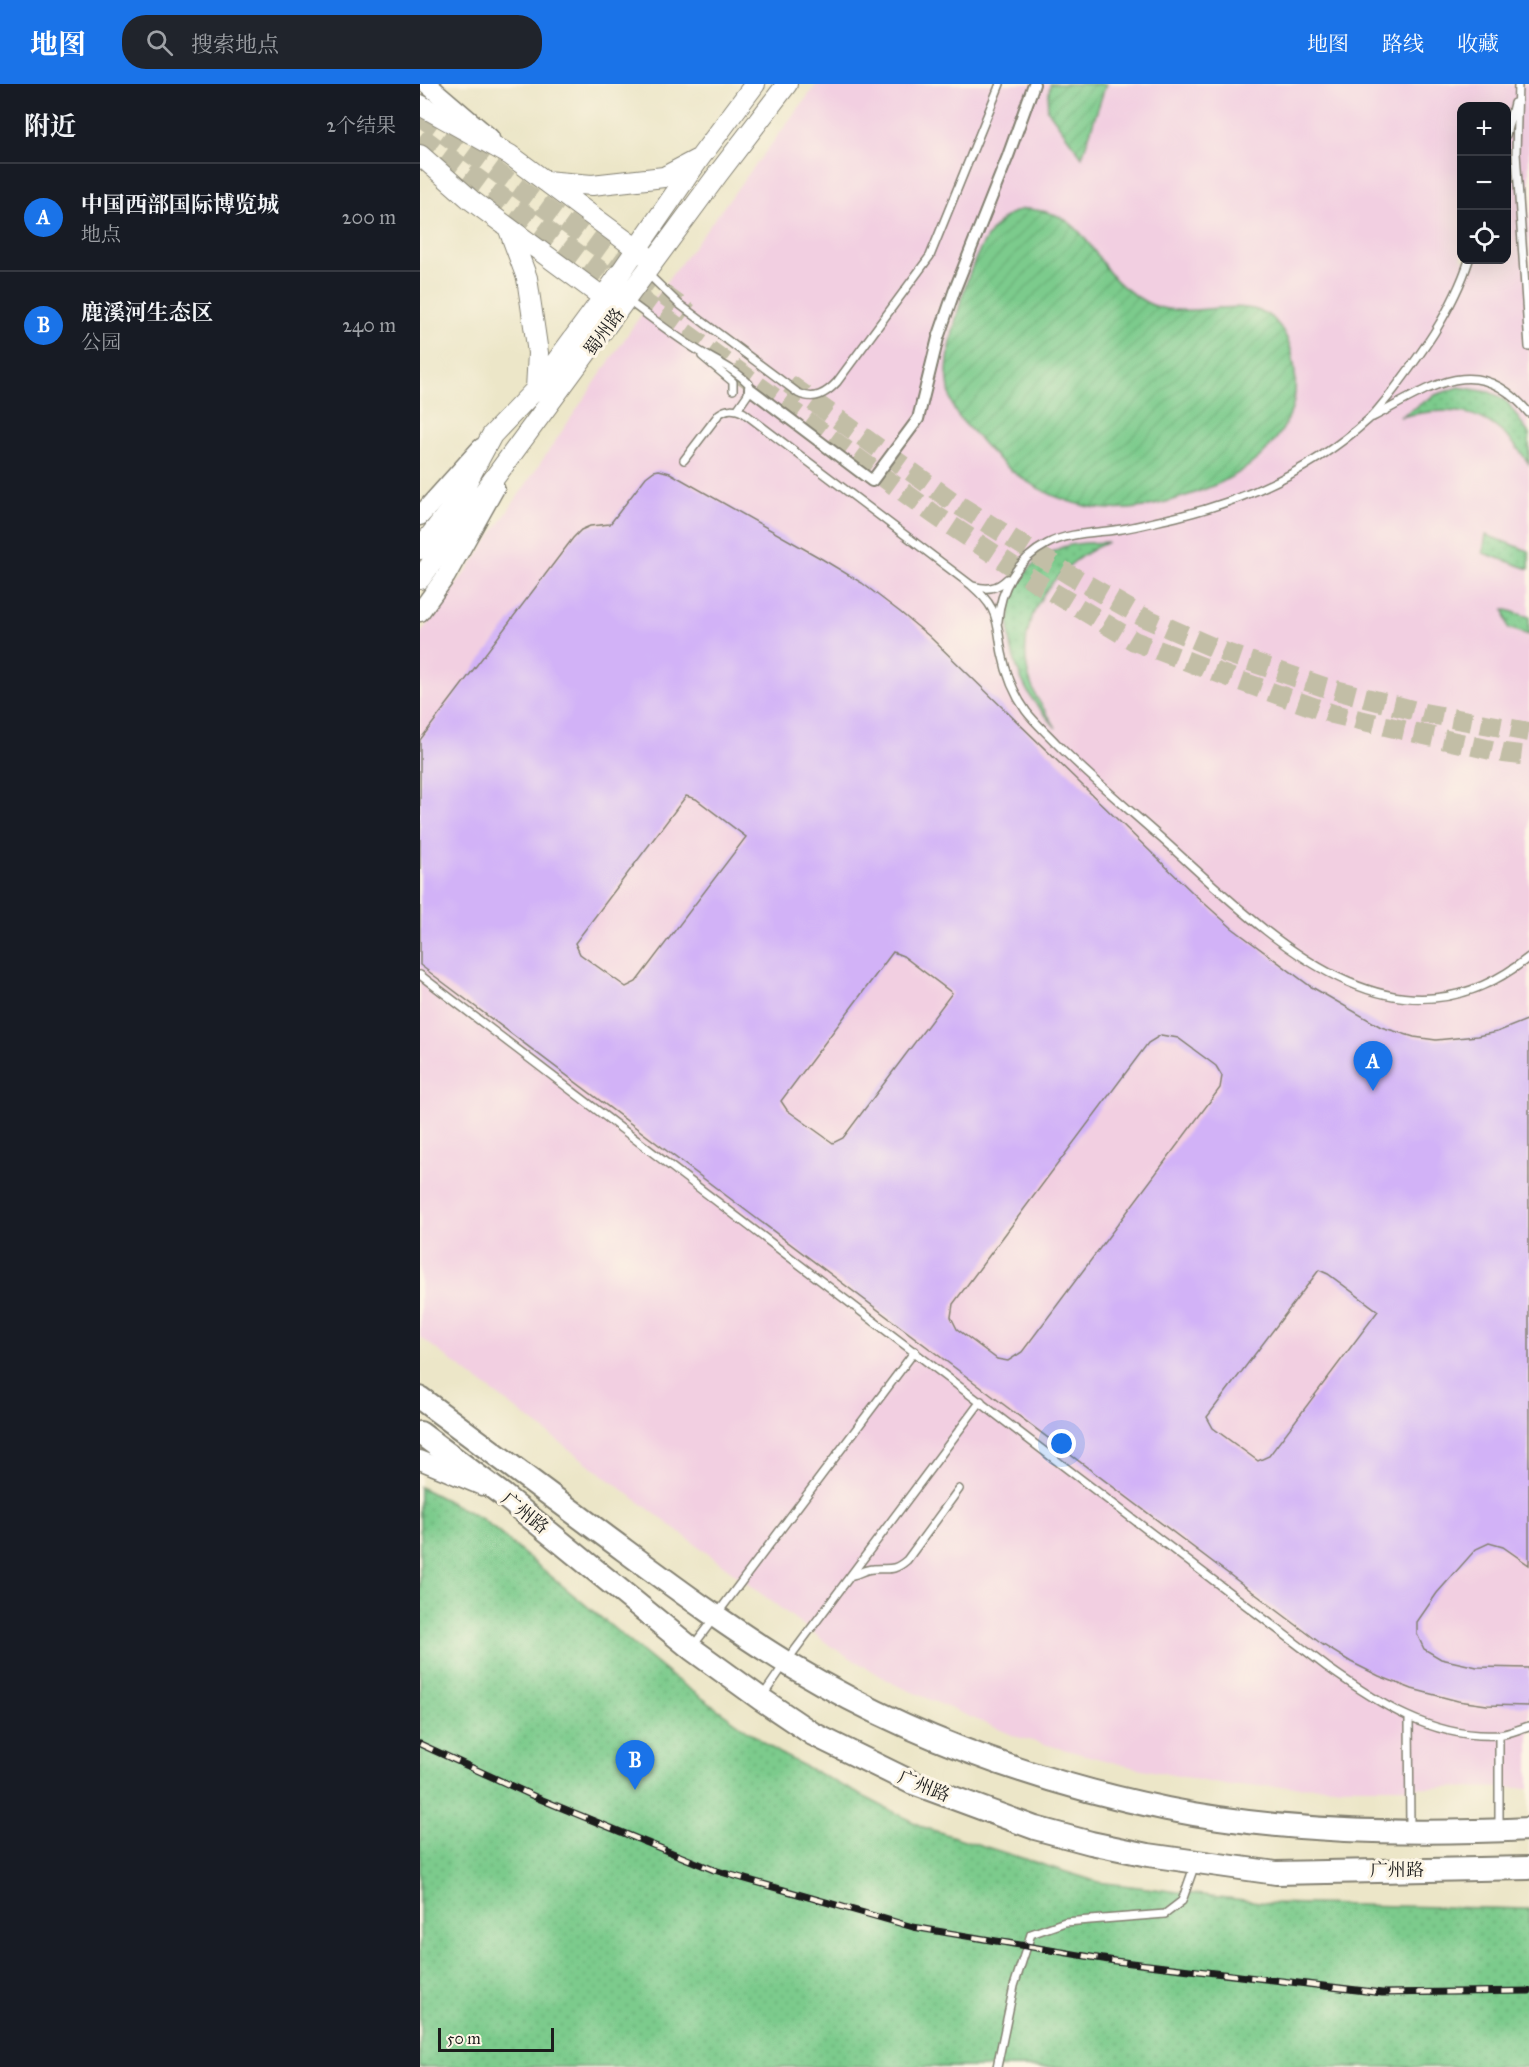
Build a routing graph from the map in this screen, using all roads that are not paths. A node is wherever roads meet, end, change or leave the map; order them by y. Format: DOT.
graph roads {
  1 [pos="427,84"];
  2 [pos="755,84"];
  3 [pos="787,84"];
  4 [pos="1000,84"];
  5 [pos="1034,84"];
  6 [pos="1518,87"];
  7 [pos="420,105"];
  8 [pos="1511,115"];
  9 [pos="420,155"];
  10 [pos="510,155"];
  11 [pos="699,159"];
  12 [pos="420,168"];
  13 [pos="543,181"];
  14 [pos="471,200"];
  15 [pos="508,226"];
  16 [pos="636,248"];
  17 [pos="1467,264"];
  18 [pos="651,267"];
  19 [pos="603,298"];
  20 [pos="624,305"];
  21 [pos="692,346"];
  22 [pos="1529,347"];
  23 [pos="750,388"];
  24 [pos="536,389"];
  25 [pos="733,390"];
  26 [pos="737,410"];
  27 [pos="1529,413"];
  28 [pos="1370,418"];
  29 [pos="492,435"];
  30 [pos="518,447"];
  31 [pos="684,460"];
  32 [pos="420,516"];
  33 [pos="420,549"];
  34 [pos="1014,573"];
  35 [pos="420,579"];
  36 [pos="971,585"];
  37 [pos="420,612"];
  38 [pos="998,624"];
  39 [pos="1529,957"];
  40 [pos="420,975"];
  41 [pos="915,1351"];
  42 [pos="420,1398"];
  43 [pos="981,1401"];
  44 [pos="420,1433"];
  45 [pos="420,1460"];
  46 [pos="959,1489"];
  47 [pos="503,1495"];
  48 [pos="851,1576"];
  49 [pos="715,1615"];
  50 [pos="692,1648"];
  51 [pos="786,1662"];
  52 [pos="761,1699"];
  53 [pos="1409,1719"];
  54 [pos="1529,1726"];
  55 [pos="1499,1735"];
  56 [pos="1529,1829"];
  57 [pos="1410,1831"];
  58 [pos="1499,1831"];
  59 [pos="1196,1862"];
  60 [pos="1529,1868"];
  61 [pos="997,2067"];
  1 -- 10 [label="street"];
  2 -- 11 [label="main road, 蜀州路"];
  3 -- 18 [label="main road, 蜀州路"];
  4 -- 18 [label="lane"];
  5 -- 23 [label="street"];
  6 -- 8 [label="lane"];
  6 -- 22 [label="lane"];
  7 -- 10 [label="main road"];
  9 -- 14 [label="main road"];
  10 -- 13 [label="main road"];
  11 -- 13 [label="main road"];
  11 -- 16 [label="main road, 蜀州路"];
  12 -- 14 [label="street"];
  13 -- 16 [label="main road"];
  14 -- 15 [label="main road"];
  15 -- 19 [label="main road"];
  15 -- 24 [label="main road"];
  16 -- 18 [label="main road"];
  16 -- 19 [label="main road, 蜀州路"];
  17 -- 28 [label="lane"];
  18 -- 20 [label="main road, 蜀州路"];
  19 -- 20 [label="main road"];
  19 -- 24 [label="main road, 蜀州路"];
  20 -- 21 [label="lane"];
  20 -- 30 [label="main road, 蜀州路"];
  21 -- 23 [label="lane"];
  21 -- 25 [label="lane"];
  23 -- 26 [label="lane"];
  24 -- 29 [label="main road, 蜀州路"];
  26 -- 31 [label="lane"];
  26 -- 36 [label="lane"];
  27 -- 28 [label="lane"];
  28 -- 34 [label="lane"];
  29 -- 32 [label="street"];
  29 -- 33 [label="main road, 蜀州路"];
  30 -- 35 [label="main road, 蜀州路"];
  30 -- 37 [label="street"];
  34 -- 36 [label="lane"];
  34 -- 38 [label="lane"];
  36 -- 38 [label="lane"];
  38 -- 39 [label="lane"];
  40 -- 41 [label="lane"];
  41 -- 43 [label="lane"];
  41 -- 49 [label="lane"];
  42 -- 49 [label="main road, 广州路"];
  43 -- 48 [label="lane"];
  43 -- 53 [label="lane"];
  44 -- 47 [label="main road, 广州路"];
  45 -- 47 [label="street"];
  46 -- 48 [label="lane"];
  47 -- 50 [label="main road, 广州路"];
  48 -- 51 [label="lane"];
  49 -- 50 [label="lane"];
  49 -- 51 [label="main road, 广州路"];
  50 -- 52 [label="main road, 广州路"];
  51 -- 52 [label="lane"];
  51 -- 57 [label="main road, 广州路"];
  52 -- 59 [label="main road, 广州路"];
  53 -- 55 [label="lane"];
  53 -- 57 [label="lane"];
  54 -- 55 [label="lane"];
  55 -- 58 [label="lane"];
  56 -- 58 [label="main road, 广州路"];
  57 -- 58 [label="main road, 广州路"];
  59 -- 60 [label="main road, 广州路"];
  59 -- 61 [label="lane"];
}
